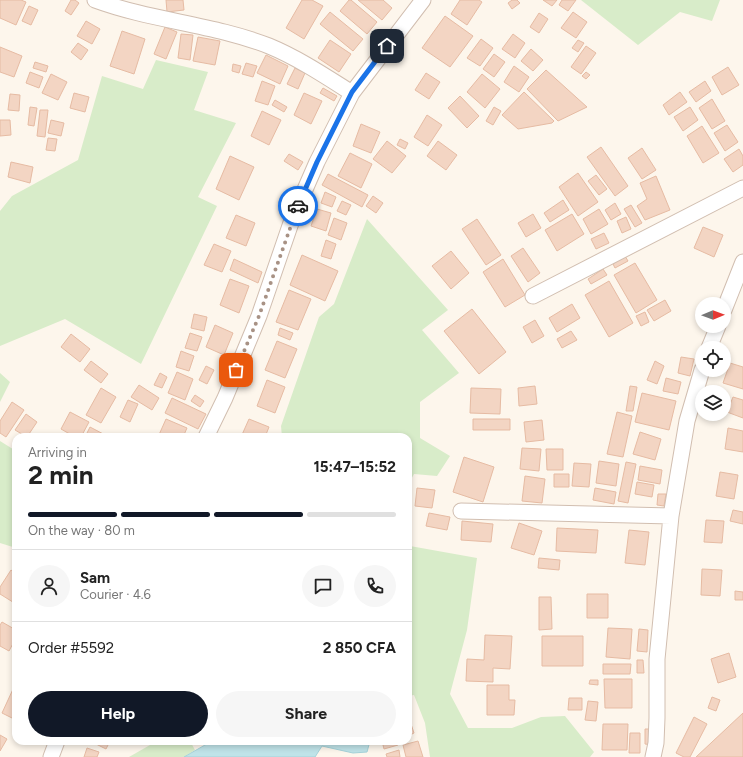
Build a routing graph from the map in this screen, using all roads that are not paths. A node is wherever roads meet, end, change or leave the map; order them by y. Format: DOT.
graph roads {
  1 [pos="95,0"];
  2 [pos="423,0"];
  3 [pos="352,92"];
  4 [pos="743,188"];
  5 [pos="743,262"];
  6 [pos="533,296"];
  7 [pos="729,297"];
  8 [pos="700,377"];
  9 [pos="208,433"];
  10 [pos="461,511"];
  11 [pos="671,516"];
  12 [pos="56,745"];
  13 [pos="51,757"];
  14 [pos="653,757"];
  1 -- 3 [label="street"];
  2 -- 3 [label="street"];
  3 -- 9 [label="street"];
  4 -- 6 [label="street"];
  5 -- 7 [label="street"];
  8 -- 11 [label="street"];
  10 -- 11 [label="street"];
  11 -- 14 [label="street"];
  12 -- 13 [label="street"];
}
